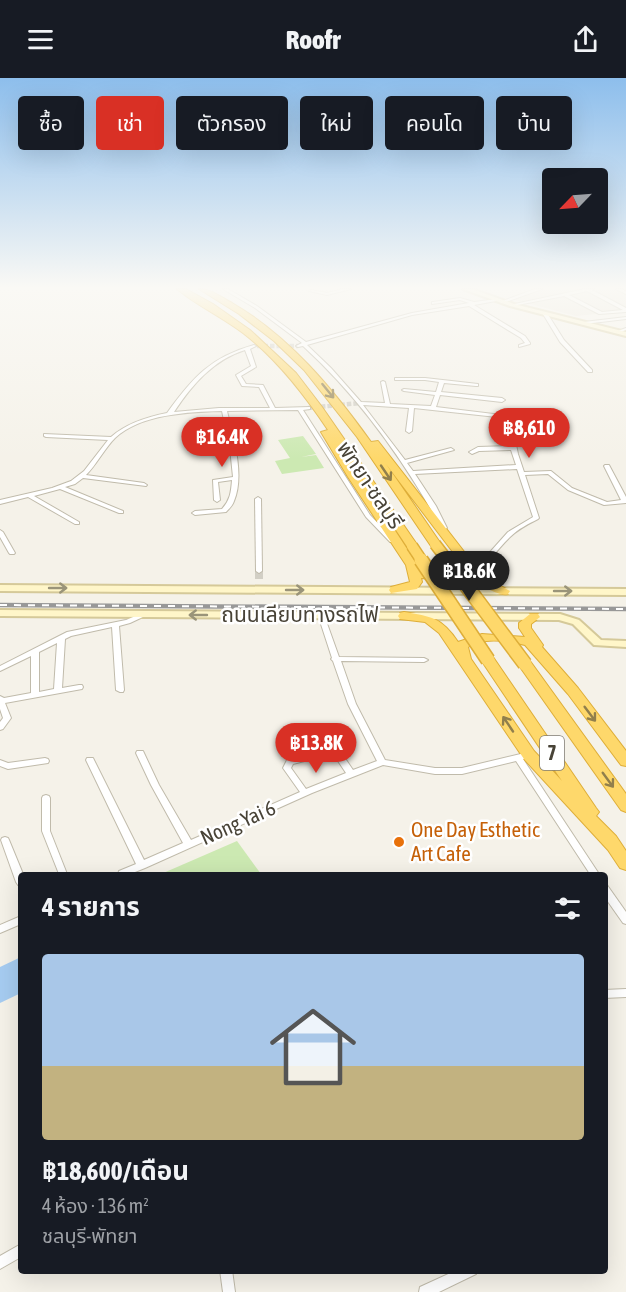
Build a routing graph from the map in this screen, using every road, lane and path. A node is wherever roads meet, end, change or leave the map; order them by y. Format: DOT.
graph roads {
  1 [pos="254,346"];
  2 [pos="264,346"];
  3 [pos="284,346"];
  4 [pos="303,346"];
  5 [pos="566,346"];
  6 [pos="247,348"];
  7 [pos="590,371"];
  8 [pos="397,379"];
  9 [pos="442,381"];
  10 [pos="383,382"];
  11 [pos="476,385"];
  12 [pos="404,390"];
  13 [pos="437,394"];
  14 [pos="502,400"];
  15 [pos="360,403"];
  16 [pos="388,404"];
  17 [pos="412,406"];
  18 [pos="341,408"];
  19 [pos="433,408"];
  20 [pos="273,409"];
  21 [pos="300,409"];
  22 [pos="314,409"];
  23 [pos="224,410"];
  24 [pos="170,413"];
  25 [pos="409,431"];
  26 [pos="46,435"];
  27 [pos="110,438"];
  28 [pos="514,448"];
  29 [pos="451,450"];
  30 [pos="472,452"];
  31 [pos="403,462"];
  32 [pos="519,466"];
  33 [pos="607,466"];
  34 [pos="411,473"];
  35 [pos="521,474"];
  36 [pos="81,476"];
  37 [pos="236,478"];
  38 [pos="144,485"];
  39 [pos="59,487"];
  40 [pos="28,495"];
  41 [pos="258,498"];
  42 [pos="217,500"];
  43 [pos="626,501"];
  44 [pos="0,502"];
  45 [pos="121,513"];
  46 [pos="195,513"];
  47 [pos="76,523"];
  48 [pos="0,532"];
  49 [pos="448,538"];
  50 [pos="401,551"];
  51 [pos="12,553"];
  52 [pos="465,560"];
  53 [pos="410,564"];
  54 [pos="259,571"];
  55 [pos="0,588"];
  56 [pos="395,590"];
  57 [pos="504,591"];
  58 [pos="626,592"];
  59 [pos="0,613"];
  60 [pos="145,614"];
  61 [pos="321,615"];
  62 [pos="404,616"];
  63 [pos="534,617"];
  64 [pos="115,624"];
  65 [pos="61,639"];
  66 [pos="626,644"];
  67 [pos="35,652"];
  68 [pos="335,659"];
  69 [pos="424,660"];
  70 [pos="467,663"];
  71 [pos="0,669"];
  72 [pos="79,687"];
  73 [pos="120,690"];
  74 [pos="58,691"];
  75 [pos="573,691"];
  76 [pos="35,694"];
  77 [pos="1,699"];
  78 [pos="0,726"];
  79 [pos="140,753"];
  80 [pos="524,757"];
  81 [pos="90,760"];
  82 [pos="626,760"];
  83 [pos="45,761"];
  84 [pos="382,762"];
  85 [pos="0,763"];
  86 [pos="351,774"];
  87 [pos="304,793"];
  88 [pos="46,798"];
  89 [pos="626,806"];
  90 [pos="5,840"];
  91 [pos="189,844"];
  92 [pos="615,847"];
  93 [pos="626,864"];
  94 [pos="141,866"];
  95 [pos="62,872"];
  96 [pos="127,872"];
  97 [pos="595,872"];
  98 [pos="18,874"];
  99 [pos="608,894"];
  100 [pos="626,920"];
  101 [pos="18,921"];
  102 [pos="0,929"];
  103 [pos="626,993"];
  104 [pos="608,994"];
  105 [pos="18,1252"];
  106 [pos="0,1263"];
  107 [pos="227,1274"];
  108 [pos="463,1274"];
  109 [pos="229,1292"];
  110 [pos="425,1292"];
  1 -- 6 [label="street"];
  2 -- 22 [label="highway, พัทยา-ชลบุรี / 7"];
  3 -- 18 [label="highway, 7, one-way"];
  4 -- 15 [label="street"];
  5 -- 7 [label="street"];
  6 -- 20 [label="street"];
  6 -- 24 [label="street"];
  8 -- 9 [label="street"];
  9 -- 11 [label="street"];
  9 -- 13 [label="street"];
  10 -- 16 [label="street"];
  12 -- 13 [label="street"];
  13 -- 14 [label="street"];
  13 -- 19 [label="street"];
  15 -- 16 [label="street"];
  15 -- 31 [label="street"];
  16 -- 17 [label="street"];
  17 -- 19 [label="street"];
  17 -- 25 [label="street"];
  18 -- 49 [label="highway"];
  18 -- 89 [label="highway, 7, one-way, bridge"];
  19 -- 28 [label="street"];
  20 -- 21 [label="street"];
  20 -- 23 [label="street"];
  21 -- 22 [label="street"];
  21 -- 50 [label="street"];
  22 -- 50 [label="highway"];
  22 -- 92 [label="highway, พัทยา-ชลบุรี / 7, bridge"];
  23 -- 24 [label="street"];
  23 -- 37 [label="street"];
  24 -- 27 [label="street"];
  26 -- 27 [label="street"];
  27 -- 36 [label="street"];
  28 -- 30 [label="street"];
  28 -- 32 [label="street"];
  29 -- 31 [label="street"];
  31 -- 34 [label="street"];
  32 -- 34 [label="street"];
  32 -- 35 [label="street"];
  33 -- 43 [label="street"];
  34 -- 49 [label="street"];
  35 -- 43 [label="street"];
  35 -- 52 [label="street"];
  36 -- 38 [label="street"];
  36 -- 39 [label="street"];
  37 -- 42 [label="street"];
  37 -- 46 [label="street"];
  39 -- 40 [label="street"];
  39 -- 45 [label="street"];
  40 -- 44 [label="street"];
  40 -- 47 [label="street"];
  41 -- 54 [label="street"];
  48 -- 51 [label="street"];
  49 -- 52 [label="highway"];
  50 -- 53 [label="highway"];
  52 -- 53 [label="highway"];
  52 -- 57 [label="highway"];
  53 -- 56 [label="highway"];
  55 -- 56 [label="street, ถนนเลียบทางรถไฟ, one-way"];
  56 -- 57 [label="street, ถนนเลียบทางรถไฟ"];
  57 -- 58 [label="street, ถนนเลียบทางรถไฟ, one-way"];
  59 -- 60 [label="street, ถนนเลียบทางรถไฟ"];
  61 -- 60 [label="street, ถนนเลียบทางรถไฟ, one-way"];
  60 -- 64 [label="street"];
  61 -- 62 [label="street, ถนนเลียบทางรถไฟ"];
  61 -- 68 [label="street"];
  62 -- 63 [label="street, ถนนเลียบทางรถไฟ"];
  62 -- 70 [label="highway"];
  63 -- 66 [label="street, ถนนเลียบทางรถไฟ"];
  63 -- 75 [label="highway"];
  64 -- 65 [label="street"];
  64 -- 73 [label="street"];
  65 -- 67 [label="street"];
  65 -- 74 [label="street"];
  67 -- 71 [label="street"];
  67 -- 76 [label="street"];
  68 -- 69 [label="street"];
  68 -- 84 [label="street"];
  70 -- 75 [label="highway"];
  80 -- 70 [label="highway, one-way"];
  72 -- 74 [label="street"];
  74 -- 76 [label="street"];
  75 -- 82 [label="highway, one-way"];
  76 -- 77 [label="street"];
  77 -- 78 [label="street"];
  79 -- 91 [label="street"];
  80 -- 84 [label="street"];
  80 -- 92 [label="highway"];
  80 -- 97 [label="street"];
  81 -- 94 [label="street"];
  83 -- 85 [label="street"];
  84 -- 86 [label="street, Nong Yai 6"];
  86 -- 87 [label="street, Nong Yai 6"];
  86 -- 87 [label="street"];
  87 -- 91 [label="street, Nong Yai 6"];
  88 -- 95 [label="street"];
  90 -- 98 [label="street"];
  91 -- 94 [label="street, Nong Yai 6"];
  92 -- 93 [label="highway, พัทยา-ชลบุรี / 7"];
  94 -- 96 [label="street, Nong Yai 6"];
  99 -- 100 [label="street"];
  101 -- 102 [label="street"];
  103 -- 104 [label="street"];
  105 -- 106 [label="street"];
  107 -- 109 [label="street"];
  108 -- 110 [label="street"];
}
